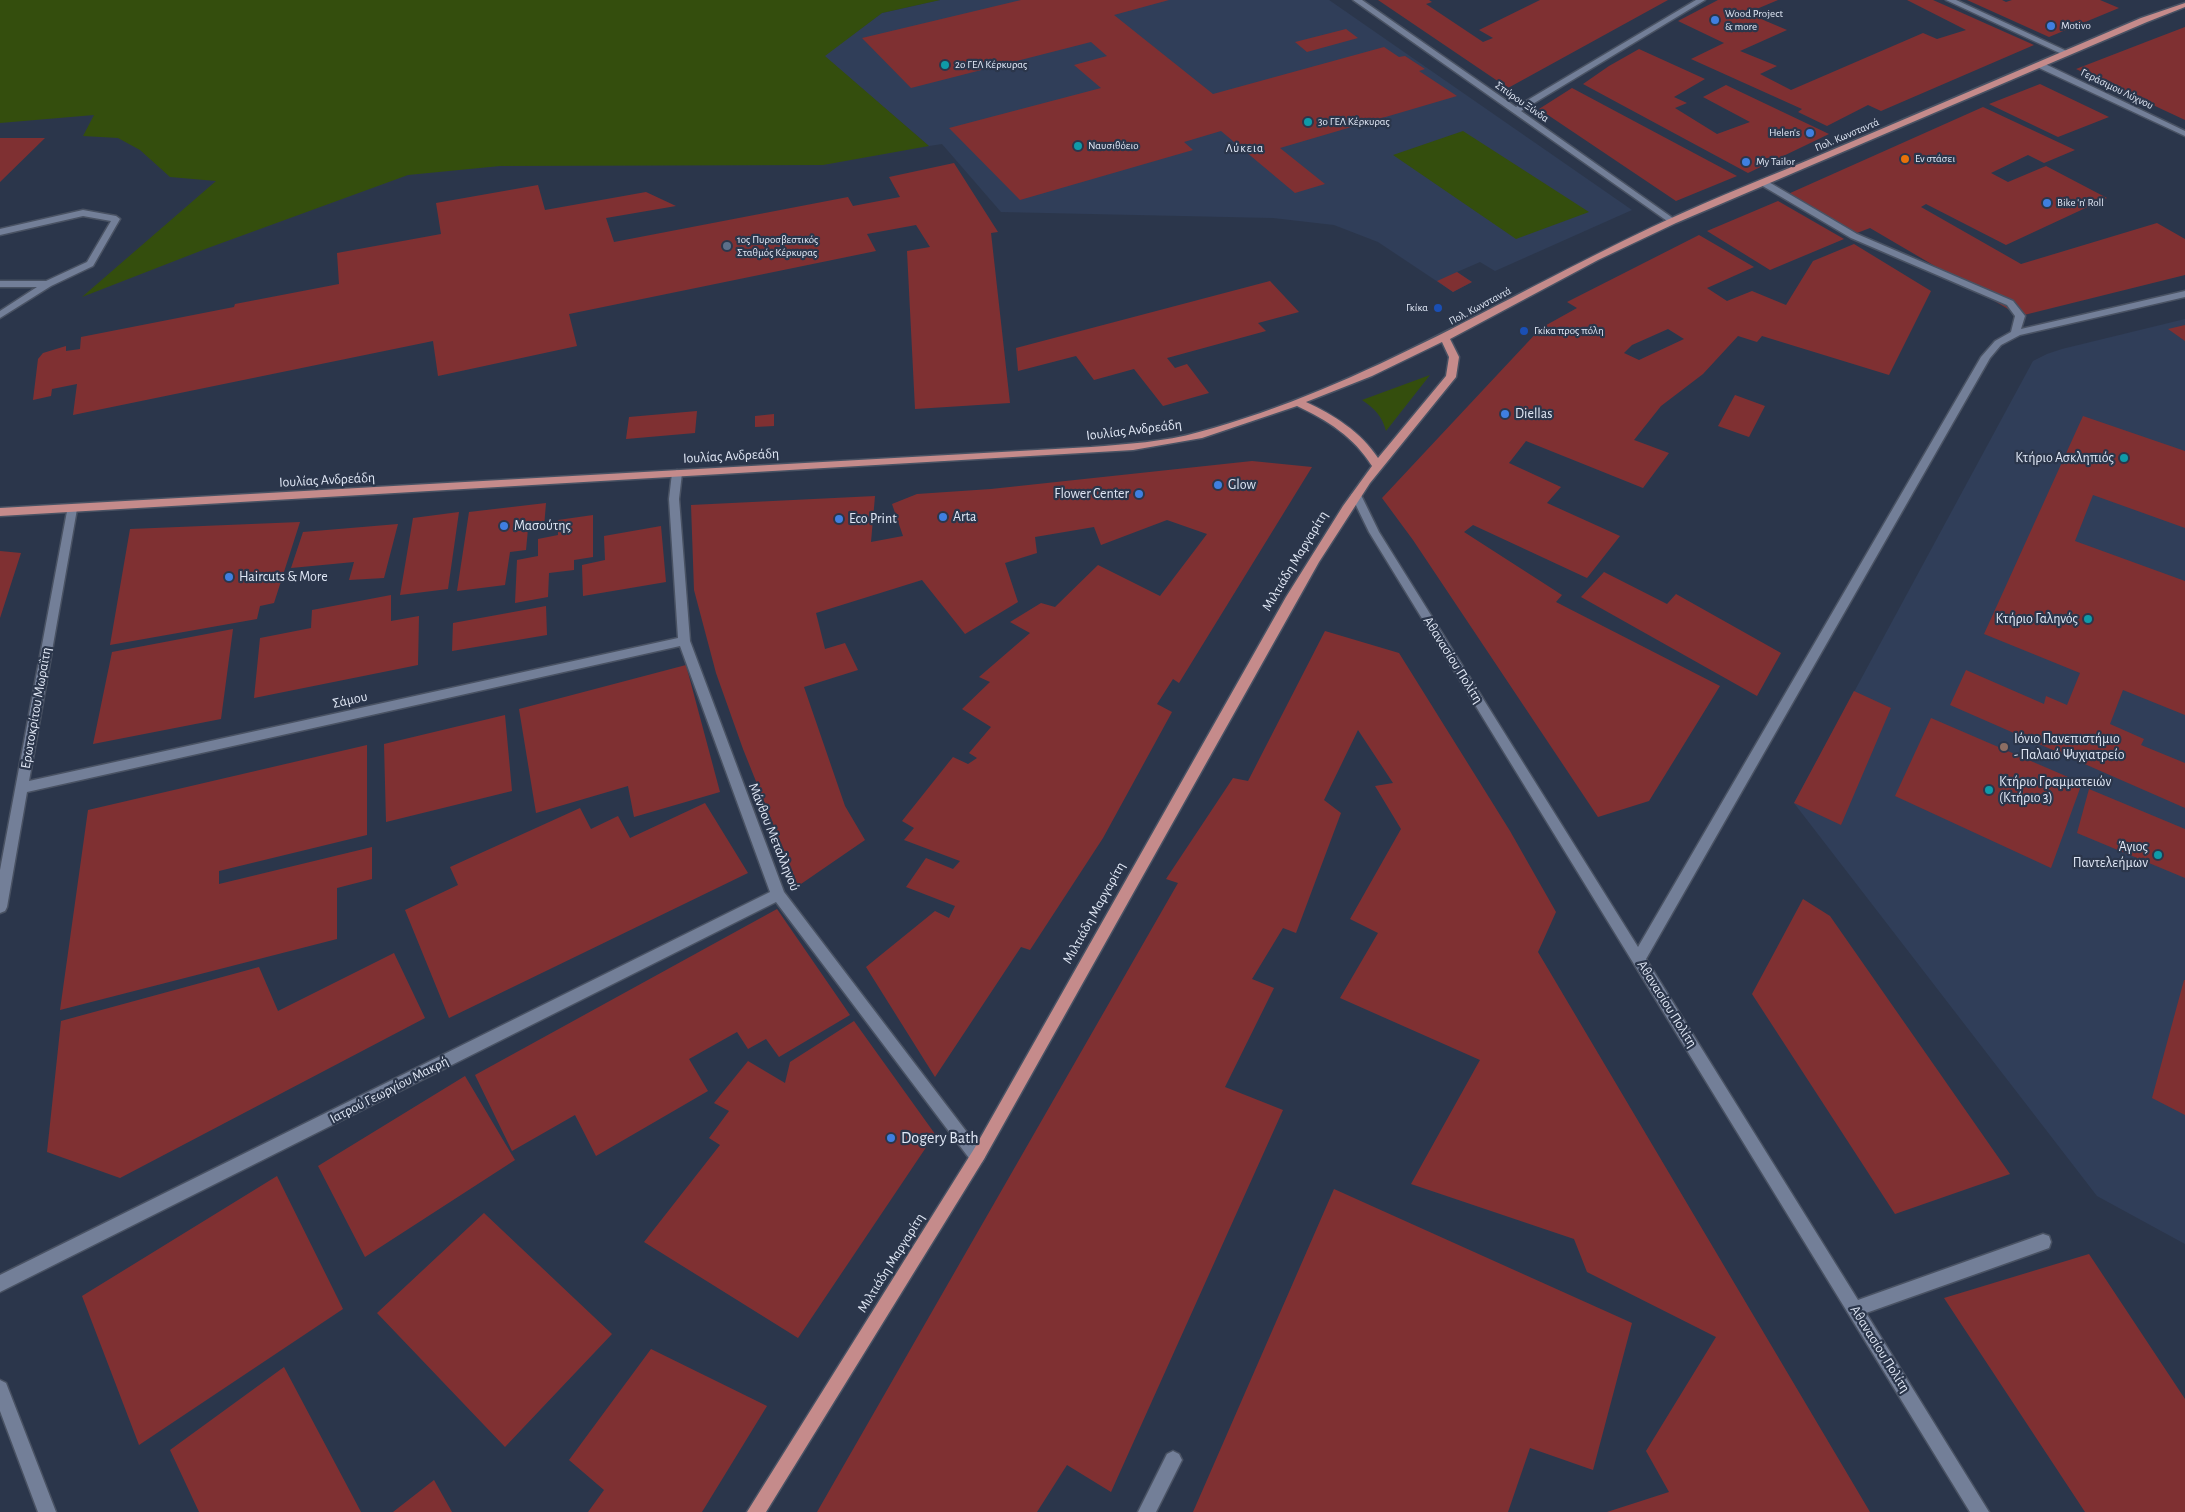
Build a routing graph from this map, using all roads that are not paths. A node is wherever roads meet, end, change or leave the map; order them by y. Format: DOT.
graph roads {
  1 [pos="1358,0"];
  2 [pos="1700,0"];
  3 [pos="1950,0"];
  4 [pos="2185,5"];
  5 [pos="2067,53"];
  6 [pos="2040,65"];
  7 [pos="1515,111"];
  8 [pos="2185,134"];
  9 [pos="1764,183"];
  10 [pos="1673,221"];
  11 [pos="0,232"];
  12 [pos="0,284"];
  13 [pos="48,284"];
  14 [pos="2185,294"];
  15 [pos="0,315"];
  16 [pos="2015,335"];
  17 [pos="1444,338"];
  18 [pos="1298,402"];
  19 [pos="1378,467"];
  20 [pos="678,473"];
  21 [pos="1356,495"];
  22 [pos="72,509"];
  23 [pos="0,512"];
  24 [pos="684,640"];
  25 [pos="22,788"];
  26 [pos="778,895"];
  27 [pos="0,907"];
  28 [pos="1639,958"];
  29 [pos="977,1157"];
  30 [pos="2043,1242"];
  31 [pos="0,1284"];
  32 [pos="1855,1309"];
  33 [pos="0,1389"];
  34 [pos="1173,1460"];
  35 [pos="47,1512"];
  36 [pos="756,1512"];
  37 [pos="1147,1512"];
  38 [pos="1980,1512"];
  1 -- 7 [label="street, Σπύρου Ξύνδα"];
  2 -- 7 [label="street"];
  3 -- 5 [label="street"];
  4 -- 5 [label="main road, Πολ. Κωνσταντά"];
  5 -- 6 [label="main road, Πολ. Κωνσταντά"];
  6 -- 8 [label="street, Γεράσιμου Λύχνου"];
  6 -- 9 [label="main road, Πολ. Κωνσταντά"];
  7 -- 10 [label="street, Σπύρου Ξύνδα"];
  9 -- 10 [label="main road, Πολ. Κωνσταντά"];
  9 -- 16 [label="street"];
  10 -- 17 [label="main road, Πολ. Κωνσταντά"];
  11 -- 13 [label="street"];
  12 -- 13 [label="street"];
  13 -- 15 [label="street"];
  14 -- 16 [label="street"];
  16 -- 28 [label="street"];
  17 -- 18 [label="main road, Ιουλίας Ανδρεάδη"];
  17 -- 19 [label="main road, Μιλτιάδη Μαργαρίτη"];
  18 -- 19 [label="main road"];
  18 -- 20 [label="main road, Ιουλίας Ανδρεάδη"];
  19 -- 21 [label="main road, Μιλτιάδη Μαργαρίτη"];
  20 -- 22 [label="main road, Ιουλίας Ανδρεάδη"];
  20 -- 24 [label="street, Μάνθου Μεταλληνού"];
  21 -- 28 [label="street, Αθανασίου Πολίτη"];
  21 -- 29 [label="main road, Μιλτιάδη Μαργαρίτη"];
  22 -- 23 [label="main road, Ιουλίας Ανδρεάδη"];
  22 -- 25 [label="street, Ερωτοκρίτου Μωραΐτη"];
  24 -- 25 [label="street, Σάμου"];
  24 -- 26 [label="street, Μάνθου Μεταλληνού"];
  25 -- 27 [label="street, Ερωτοκρίτου Μωραΐτη"];
  26 -- 29 [label="street, Μάνθου Μεταλληνού"];
  26 -- 31 [label="street, Ιατρού Γεωργίου Μακρή"];
  28 -- 32 [label="street, Αθανασίου Πολίτη"];
  29 -- 36 [label="main road, Μιλτιάδη Μαργαρίτη"];
  30 -- 32 [label="street"];
  32 -- 38 [label="street, Αθανασίου Πολίτη"];
  33 -- 35 [label="street"];
  34 -- 37 [label="street"];
}
